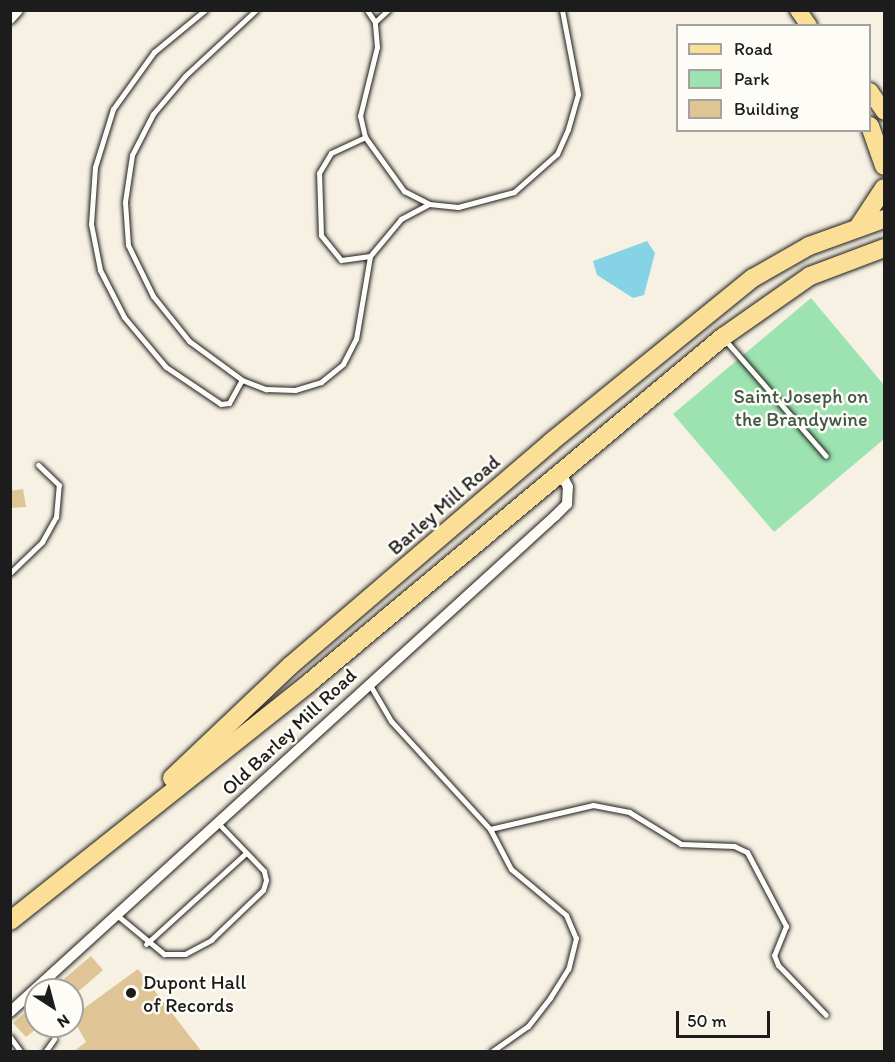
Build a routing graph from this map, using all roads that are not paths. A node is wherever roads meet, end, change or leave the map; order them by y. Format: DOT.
graph roads {
  1 [pos="18,10"];
  2 [pos="205,10"];
  3 [pos="256,10"];
  4 [pos="367,10"];
  5 [pos="388,10"];
  6 [pos="562,10"];
  7 [pos="10,19"];
  8 [pos="375,22"];
  9 [pos="871,93"];
  10 [pos="885,110"];
  11 [pos="871,123"];
  12 [pos="871,129"];
  13 [pos="365,137"];
  14 [pos="885,142"];
  15 [pos="885,166"];
  16 [pos="885,188"];
  17 [pos="429,204"];
  18 [pos="885,219"];
  19 [pos="859,226"];
  20 [pos="885,248"];
  21 [pos="370,256"];
  22 [pos="723,337"];
  23 [pos="678,338"];
  24 [pos="242,380"];
  25 [pos="826,456"];
  26 [pos="38,465"];
  27 [pos="560,471"];
  28 [pos="10,573"];
  29 [pos="369,683"];
  30 [pos="218,823"];
  31 [pos="490,829"];
  32 [pos="246,853"];
  33 [pos="67,874"];
  34 [pos="118,916"];
  35 [pos="10,921"];
  36 [pos="146,944"];
  37 [pos="10,1012"];
  38 [pos="826,1016"];
  39 [pos="10,1037"];
  40 [pos="54,1039"];
  41 [pos="21,1052"];
  42 [pos="45,1052"];
  43 [pos="491,1052"];
  1 -- 7 [label="street"];
  2 -- 24 [label="lane"];
  3 -- 24 [label="lane"];
  4 -- 8 [label="lane"];
  5 -- 8 [label="lane"];
  6 -- 17 [label="lane"];
  8 -- 13 [label="lane"];
  9 -- 10 [label="main road"];
  11 -- 14 [label="main road"];
  12 -- 15 [label="highway"];
  13 -- 17 [label="lane"];
  13 -- 21 [label="lane"];
  16 -- 19 [label="highway"];
  17 -- 21 [label="lane"];
  18 -- 19 [label="highway, Barley Mill Road"];
  19 -- 23 [label="highway, Barley Mill Road"];
  20 -- 22 [label="highway, Barley Mill Road"];
  21 -- 24 [label="lane"];
  22 -- 25 [label="lane"];
  22 -- 27 [label="highway, Barley Mill Road"];
  23 -- 27 [label="highway"];
  23 -- 33 [label="highway, Barley Mill Road"];
  26 -- 28 [label="lane"];
  27 -- 29 [label="street, Old Barley Mill Road"];
  27 -- 33 [label="highway, Barley Mill Road"];
  29 -- 30 [label="street, Old Barley Mill Road"];
  29 -- 31 [label="lane"];
  30 -- 32 [label="lane"];
  30 -- 34 [label="street, Old Barley Mill Road"];
  31 -- 38 [label="lane"];
  31 -- 43 [label="lane"];
  32 -- 36 [label="lane"];
  32 -- 36 [label="lane"];
  33 -- 35 [label="highway, Barley Mill Road"];
  34 -- 36 [label="lane"];
  34 -- 37 [label="street, Old Barley Mill Road"];
  39 -- 41 [label="lane"];
  40 -- 42 [label="lane"];
}
